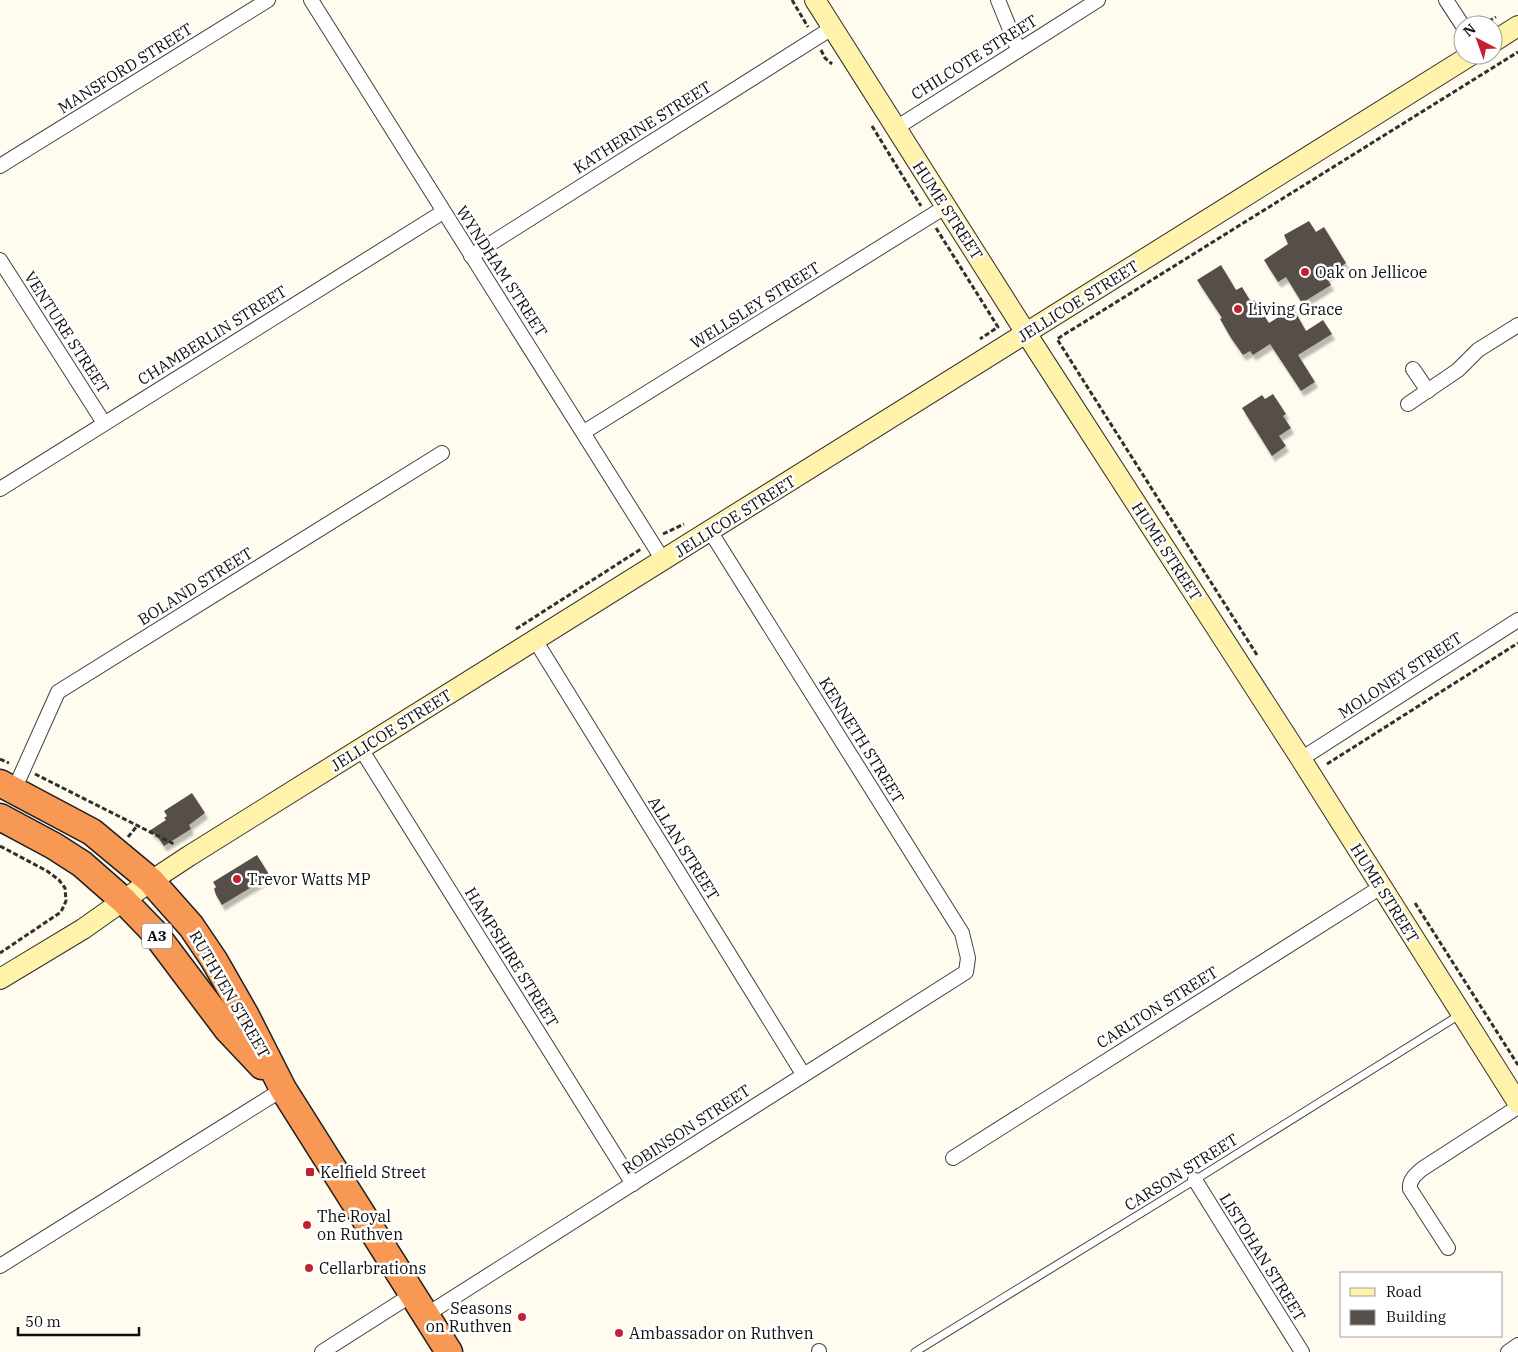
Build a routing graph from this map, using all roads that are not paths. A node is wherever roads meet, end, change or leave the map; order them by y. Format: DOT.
graph roads {
  1 [pos="268,0"];
  2 [pos="312,0"];
  3 [pos="815,0"];
  4 [pos="998,0"];
  5 [pos="1098,0"];
  6 [pos="1446,0"];
  7 [pos="1456,15"];
  8 [pos="1518,26"];
  9 [pos="832,28"];
  10 [pos="1503,36"];
  11 [pos="1018,49"];
  12 [pos="1455,65"];
  13 [pos="896,128"];
  14 [pos="0,166"];
  15 [pos="443,212"];
  16 [pos="937,212"];
  17 [pos="471,256"];
  18 [pos="0,260"];
  19 [pos="1518,325"];
  20 [pos="1026,333"];
  21 [pos="1414,369"];
  22 [pos="1428,391"];
  23 [pos="1408,404"];
  24 [pos="104,423"];
  25 [pos="584,432"];
  26 [pos="442,453"];
  27 [pos="0,489"];
  28 [pos="710,531"];
  29 [pos="664,560"];
  30 [pos="1518,620"];
  31 [pos="535,640"];
  32 [pos="361,749"];
  33 [pos="1301,759"];
  34 [pos="12,781"];
  35 [pos="0,817"];
  36 [pos="151,881"];
  37 [pos="1380,887"];
  38 [pos="123,900"];
  39 [pos="966,972"];
  40 [pos="0,979"];
  41 [pos="1461,1014"];
  42 [pos="803,1074"];
  43 [pos="283,1089"];
  44 [pos="1518,1103"];
  45 [pos="1518,1107"];
  46 [pos="953,1158"];
  47 [pos="1195,1180"];
  48 [pos="633,1184"];
  49 [pos="1448,1248"];
  50 [pos="0,1266"];
  51 [pos="419,1305"];
  52 [pos="1518,1345"];
  53 [pos="322,1352"];
  54 [pos="449,1352"];
  55 [pos="915,1352"];
  56 [pos="1302,1352"];
  57 [pos="1508,1352"];
  1 -- 14 [label="street, MANSFORD STREET"];
  2 -- 15 [label="street, WYNDHAM STREET"];
  3 -- 9 [label="street, HUME STREET"];
  4 -- 11 [label="street"];
  5 -- 11 [label="street, CHILCOTE STREET"];
  6 -- 7 [label="street"];
  8 -- 10 [label="street"];
  9 -- 13 [label="street, HUME STREET"];
  9 -- 17 [label="street, KATHERINE STREET"];
  11 -- 13 [label="street, CHILCOTE STREET"];
  12 -- 20 [label="street, JELLICOE STREET"];
  13 -- 16 [label="street, HUME STREET"];
  15 -- 17 [label="street, WYNDHAM STREET"];
  15 -- 24 [label="street, CHAMBERLIN STREET"];
  16 -- 20 [label="street, HUME STREET"];
  16 -- 25 [label="street, WELLSLEY STREET"];
  17 -- 25 [label="street, WYNDHAM STREET"];
  18 -- 24 [label="street, VENTURE STREET"];
  19 -- 22 [label="street"];
  20 -- 28 [label="street, JELLICOE STREET"];
  20 -- 33 [label="street, HUME STREET"];
  21 -- 22 [label="street"];
  22 -- 23 [label="street"];
  24 -- 27 [label="street, CHAMBERLIN STREET"];
  25 -- 29 [label="street, WYNDHAM STREET"];
  26 -- 34 [label="street, BOLAND STREET"];
  28 -- 29 [label="street, JELLICOE STREET"];
  28 -- 39 [label="street, KENNETH STREET"];
  29 -- 31 [label="street, JELLICOE STREET"];
  30 -- 33 [label="street, MOLONEY STREET"];
  31 -- 32 [label="street, JELLICOE STREET"];
  31 -- 42 [label="street, ALLAN STREET"];
  32 -- 36 [label="street, JELLICOE STREET"];
  32 -- 48 [label="street, HAMPSHIRE STREET"];
  33 -- 37 [label="street, HUME STREET"];
  34 -- 36 [label="highway, RUTHVEN STREET / A3"];
  35 -- 38 [label="highway, RUTHVEN STREET / A3"];
  36 -- 38 [label="street, JELLICOE STREET"];
  36 -- 43 [label="highway, RUTHVEN STREET / A3"];
  37 -- 41 [label="street, HUME STREET"];
  37 -- 46 [label="street, CARLTON STREET"];
  38 -- 40 [label="street, JELLICOE STREET"];
  38 -- 43 [label="highway, RUTHVEN STREET / A3"];
  39 -- 42 [label="street, ROBINSON STREET"];
  41 -- 44 [label="street, HUME STREET"];
  41 -- 47 [label="lane, CARSON STREET"];
  42 -- 48 [label="street, ROBINSON STREET"];
  43 -- 50 [label="street"];
  43 -- 51 [label="highway, RUTHVEN STREET / A3"];
  45 -- 49 [label="street"];
  47 -- 55 [label="lane, CARSON STREET"];
  47 -- 56 [label="street, LISTOHAN STREET"];
  48 -- 51 [label="street, ROBINSON STREET"];
  51 -- 53 [label="street, ROBINSON STREET"];
  51 -- 54 [label="highway, RUTHVEN STREET / A3"];
  52 -- 57 [label="street"];
}
